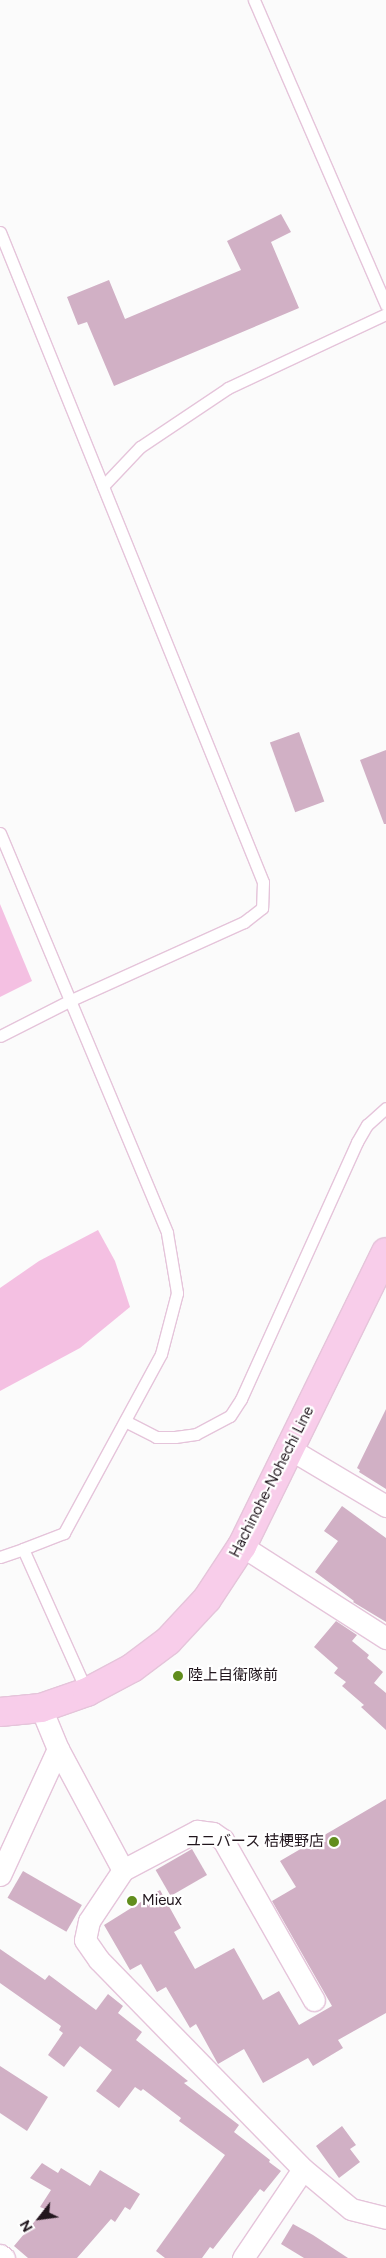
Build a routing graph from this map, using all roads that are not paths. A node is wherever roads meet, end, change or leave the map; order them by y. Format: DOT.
graph roads {
  1 [pos="254,0"];
  2 [pos="0,232"];
  3 [pos="386,305"];
  4 [pos="386,314"];
  5 [pos="103,486"];
  6 [pos="0,833"];
  7 [pos="69,1001"];
  8 [pos="0,1036"];
  9 [pos="386,1108"];
  10 [pos="383,1264"];
  11 [pos="125,1421"];
  12 [pos="290,1449"];
  13 [pos="386,1506"];
  14 [pos="242,1546"];
  15 [pos="23,1549"];
  16 [pos="0,1557"];
  17 [pos="386,1638"];
  18 [pos="87,1692"];
  19 [pos="41,1708"];
  20 [pos="0,1712"];
  21 [pos="58,1749"];
  22 [pos="123,1870"];
  23 [pos="0,1875"];
  24 [pos="314,2000"];
  25 [pos="303,2170"];
  26 [pos="386,2218"];
  27 [pos="0,2255"];
  28 [pos="4,2258"];
  29 [pos="243,2258"];
  1 -- 3 [label="lane"];
  2 -- 5 [label="lane"];
  4 -- 5 [label="lane"];
  5 -- 7 [label="lane"];
  6 -- 7 [label="lane"];
  7 -- 8 [label="lane"];
  7 -- 11 [label="lane"];
  9 -- 11 [label="lane"];
  10 -- 12 [label="main road, Hachinohe-Nohechi Line"];
  11 -- 15 [label="lane"];
  12 -- 13 [label="street"];
  12 -- 14 [label="main road, Hachinohe-Nohechi Line"];
  14 -- 17 [label="street"];
  14 -- 18 [label="main road, Hachinohe-Nohechi Line"];
  15 -- 16 [label="lane"];
  15 -- 18 [label="lane"];
  18 -- 19 [label="main road, Hachinohe-Nohechi Line"];
  19 -- 20 [label="main road, Hachinohe-Nohechi Line"];
  19 -- 21 [label="street"];
  21 -- 22 [label="street"];
  21 -- 23 [label="street"];
  22 -- 24 [label="street"];
  22 -- 25 [label="street"];
  25 -- 26 [label="street"];
  25 -- 29 [label="street"];
  27 -- 28 [label="street"];
}
